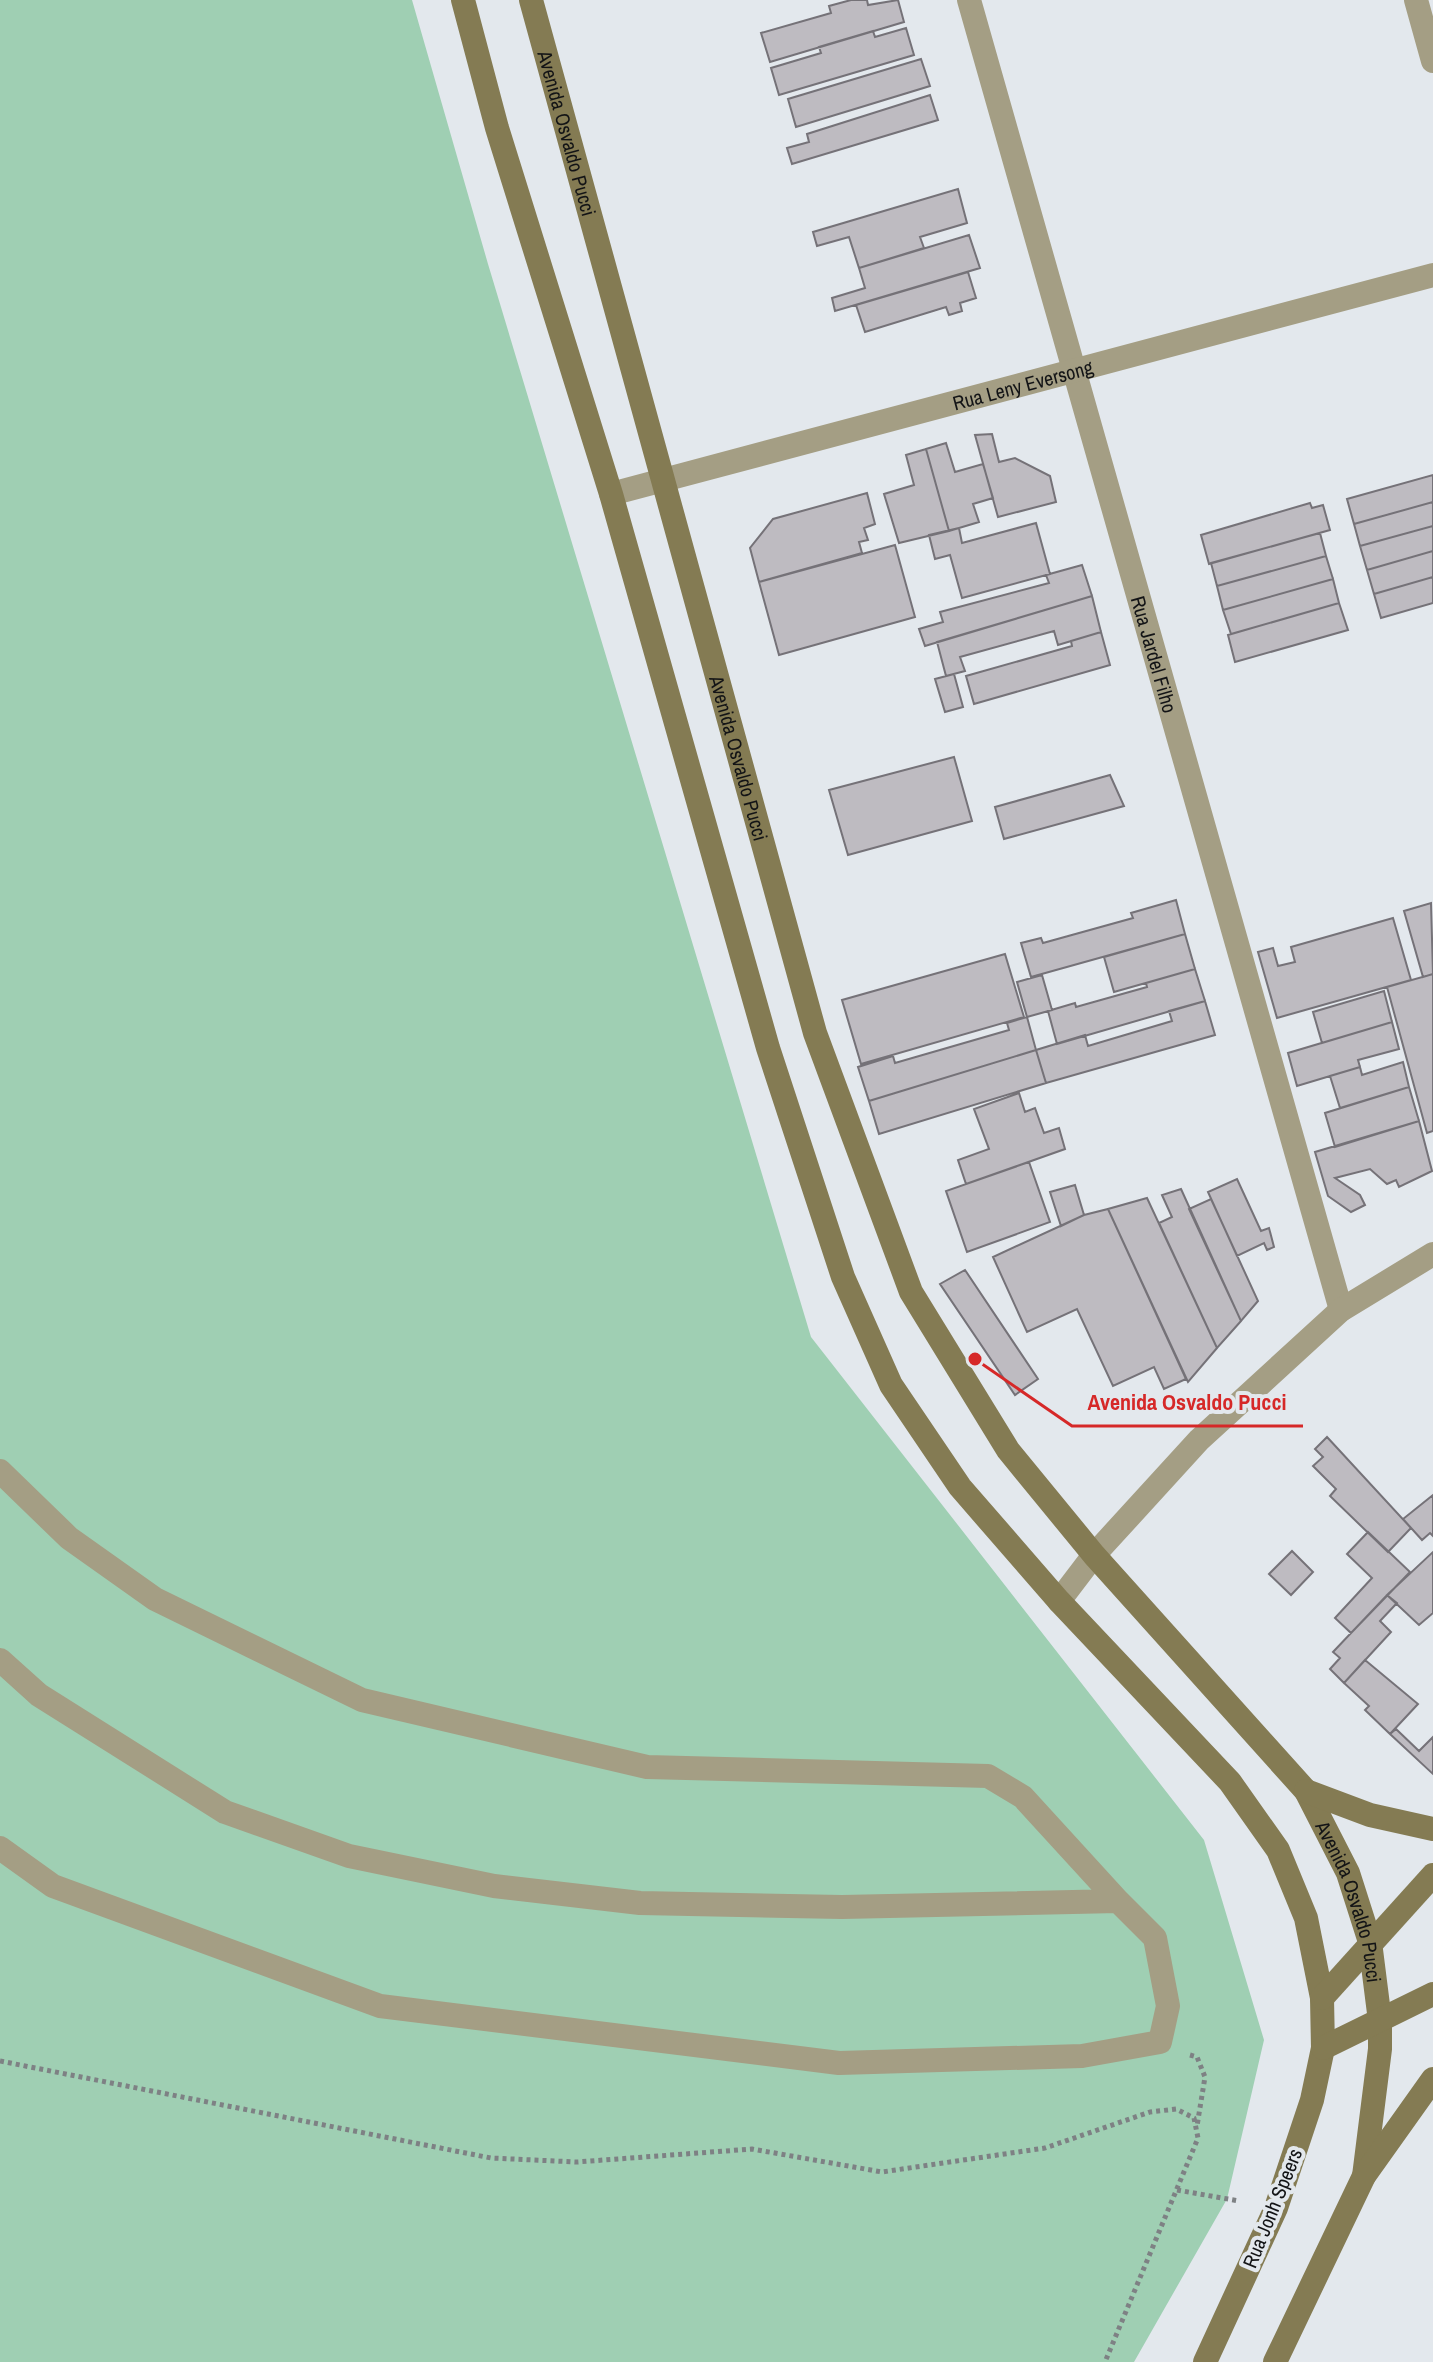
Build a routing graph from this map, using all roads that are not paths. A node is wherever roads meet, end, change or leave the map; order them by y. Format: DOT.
graph roads {
  1 [pos="463,0"];
  2 [pos="531,0"];
  3 [pos="969,0"];
  4 [pos="1416,0"];
  5 [pos="1433,61"];
  6 [pos="1433,275"];
  7 [pos="1073,370"];
  8 [pos="665,480"];
  9 [pos="611,494"];
  10 [pos="1433,1254"];
  11 [pos="1341,1310"];
  12 [pos="0,1471"];
  13 [pos="1094,1555"];
  14 [pos="1059,1601"];
  15 [pos="0,1660"];
  16 [pos="1306,1791"];
  17 [pos="1433,1829"];
  18 [pos="0,1848"];
  19 [pos="1433,1875"];
  20 [pos="1118,1901"];
  21 [pos="1370,1942"];
  22 [pos="1433,1994"];
  23 [pos="1322,1998"];
  24 [pos="1380,2021"];
  25 [pos="1323,2048"];
  26 [pos="1433,2079"];
  27 [pos="1364,2176"];
  28 [pos="1205,2362"];
  29 [pos="1275,2362"];
  1 -- 9 [label="main road"];
  2 -- 8 [label="main road, Avenida Osvaldo Pucci"];
  3 -- 7 [label="street, Rua Jardel Filho"];
  4 -- 5 [label="street"];
  6 -- 7 [label="street, Rua Leny Eversong"];
  7 -- 8 [label="street, Rua Leny Eversong"];
  7 -- 11 [label="street, Rua Jardel Filho"];
  8 -- 9 [label="street, Rua Leny Eversong"];
  8 -- 13 [label="main road, Avenida Osvaldo Pucci"];
  9 -- 14 [label="main road"];
  10 -- 11 [label="street"];
  11 -- 13 [label="street"];
  12 -- 20 [label="street"];
  13 -- 14 [label="street"];
  13 -- 16 [label="main road, Avenida Osvaldo Pucci"];
  14 -- 23 [label="main road"];
  15 -- 20 [label="street"];
  16 -- 17 [label="main road"];
  16 -- 21 [label="main road, Avenida Osvaldo Pucci"];
  18 -- 20 [label="street"];
  19 -- 21 [label="main road"];
  21 -- 23 [label="main road"];
  21 -- 24 [label="main road, Avenida Osvaldo Pucci"];
  22 -- 24 [label="main road"];
  23 -- 25 [label="main road, Rua Jonh Speers"];
  24 -- 25 [label="main road"];
  24 -- 27 [label="main road, Avenida Osvaldo Pucci"];
  25 -- 28 [label="main road, Rua Jonh Speers"];
  26 -- 27 [label="main road"];
  27 -- 29 [label="main road"];
}
